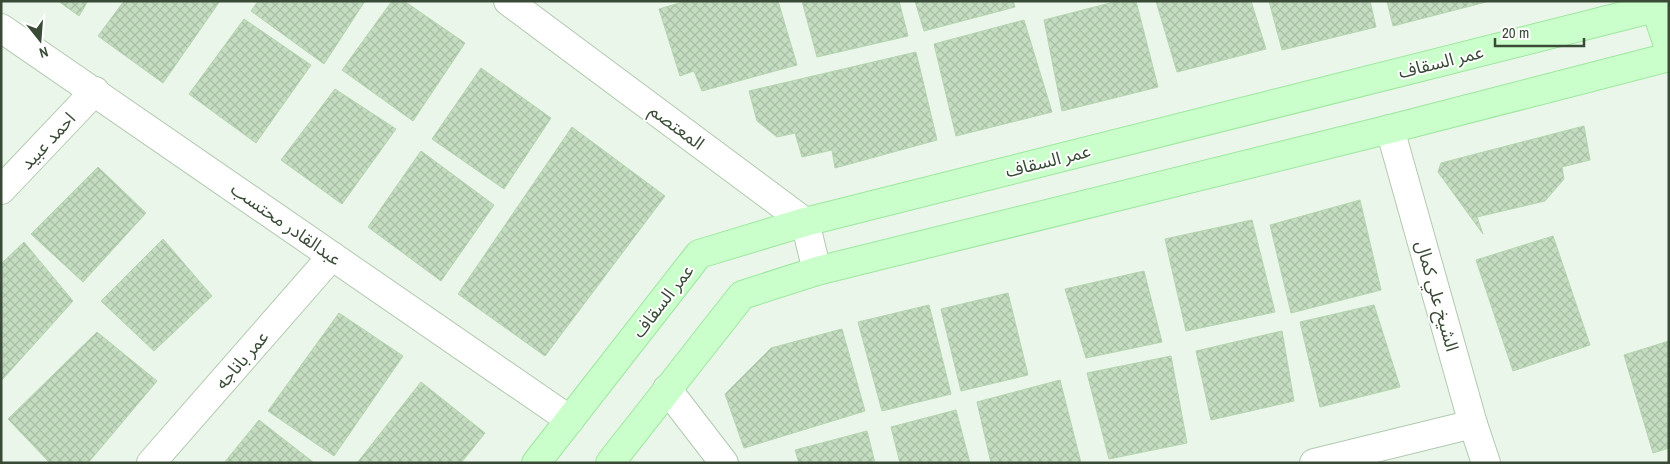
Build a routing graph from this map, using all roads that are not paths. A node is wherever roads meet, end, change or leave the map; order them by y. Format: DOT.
graph roads {
  1 [pos="510,2"];
  2 [pos="1654,5"];
  3 [pos="1,28"];
  4 [pos="1669,48"];
  5 [pos="1669,57"];
  6 [pos="95,91"];
  7 [pos="1390,129"];
  8 [pos="1,190"];
  9 [pos="805,222"];
  10 [pos="332,256"];
  11 [pos="817,271"];
  12 [pos="667,388"];
  13 [pos="570,420"];
  14 [pos="1473,424"];
  15 [pos="151,463"];
  16 [pos="536,463"];
  17 [pos="610,463"];
  18 [pos="724,463"];
  19 [pos="1314,463"];
  20 [pos="1486,463"];
  1 -- 9 [label="street, المعتصم"];
  2 -- 4 [label="street"];
  2 -- 9 [label="street, عمر السقاف"];
  3 -- 6 [label="street, عبدالقادر محتسب"];
  5 -- 7 [label="street"];
  6 -- 8 [label="street, احمد عبيد"];
  6 -- 10 [label="street, عبدالقادر محتسب"];
  7 -- 11 [label="street"];
  7 -- 14 [label="street, الشيخ علي كمال"];
  9 -- 11 [label="street"];
  9 -- 13 [label="street, عمر السقاف"];
  10 -- 13 [label="street, عبدالقادر محتسب"];
  10 -- 15 [label="street, عمر باناجه"];
  11 -- 12 [label="street"];
  12 -- 17 [label="street"];
  12 -- 18 [label="street"];
  13 -- 16 [label="street, عمر السقاف"];
  14 -- 19 [label="street"];
  14 -- 20 [label="street, الشيخ علي كمال"];
}
